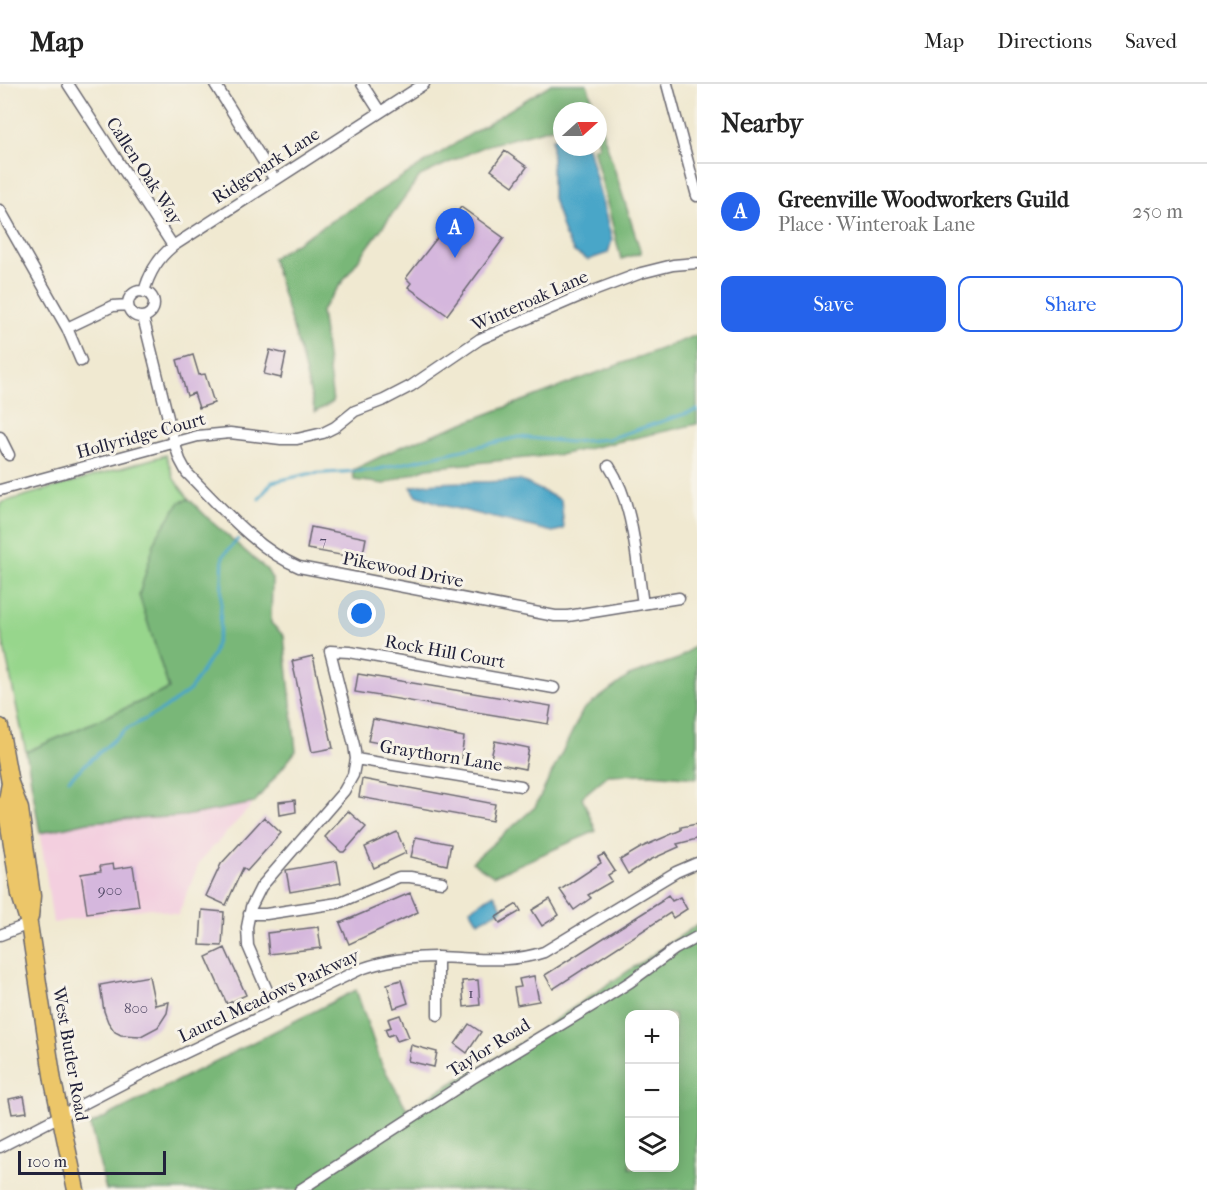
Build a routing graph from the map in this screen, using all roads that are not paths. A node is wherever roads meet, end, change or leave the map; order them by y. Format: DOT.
graph roads {
  1 [pos="68,84"];
  2 [pos="215,84"];
  3 [pos="362,84"];
  4 [pos="424,84"];
  5 [pos="667,84"];
  6 [pos="380,112"];
  7 [pos="275,180"];
  8 [pos="697,196"];
  9 [pos="0,210"];
  10 [pos="173,246"];
  11 [pos="697,263"];
  12 [pos="144,292"];
  13 [pos="128,305"];
  14 [pos="143,317"];
  15 [pos="68,328"];
  16 [pos="81,361"];
  17 [pos="355,411"];
  18 [pos="0,436"];
  19 [pos="174,442"];
  20 [pos="9,455"];
  21 [pos="609,466"];
  22 [pos="0,490"];
  23 [pos="679,598"];
  24 [pos="643,604"];
  25 [pos="554,688"];
  26 [pos="0,727"];
  27 [pos="356,759"];
  28 [pos="521,786"];
  29 [pos="697,862"];
  30 [pos="442,882"];
  31 [pos="249,914"];
  32 [pos="29,924"];
  33 [pos="0,935"];
  34 [pos="697,938"];
  35 [pos="438,957"];
  36 [pos="276,1011"];
  37 [pos="438,1015"];
  38 [pos="60,1117"];
  39 [pos="0,1147"];
  40 [pos="76,1190"];
  41 [pos="300,1190"];
  1 -- 10 [label="street, Callen Oak Way"];
  2 -- 7 [label="street"];
  3 -- 6 [label="street"];
  4 -- 6 [label="street, Ridgepark Lane"];
  5 -- 8 [label="street"];
  6 -- 7 [label="street, Ridgepark Lane"];
  7 -- 10 [label="street, Ridgepark Lane"];
  9 -- 15 [label="street"];
  10 -- 12 [label="street, Ridgepark Lane"];
  11 -- 17 [label="street, Winteroak Lane"];
  12 -- 13 [label="street"];
  12 -- 14 [label="street"];
  13 -- 14 [label="street"];
  13 -- 15 [label="street"];
  14 -- 19 [label="street"];
  15 -- 16 [label="street"];
  17 -- 19 [label="street, Hollyridge Court"];
  18 -- 20 [label="street"];
  19 -- 22 [label="street, Hollyridge Court"];
  19 -- 24 [label="street, Pikewood Drive"];
  21 -- 24 [label="street"];
  23 -- 24 [label="street, Pikewood Drive"];
  25 -- 27 [label="street, Rock Hill Court"];
  26 -- 32 [label="main road, West Butler Road"];
  27 -- 28 [label="street, Graythorn Lane"];
  27 -- 31 [label="street"];
  29 -- 35 [label="street, Laurel Meadows Parkway"];
  30 -- 31 [label="street"];
  31 -- 36 [label="street"];
  32 -- 33 [label="street"];
  32 -- 38 [label="main road, West Butler Road"];
  34 -- 41 [label="street, Taylor Road"];
  35 -- 36 [label="street, Laurel Meadows Parkway"];
  35 -- 37 [label="street"];
  36 -- 38 [label="street, Laurel Meadows Parkway"];
  38 -- 39 [label="street, Laurel Meadows Parkway"];
  38 -- 40 [label="main road, West Butler Road"];
}
